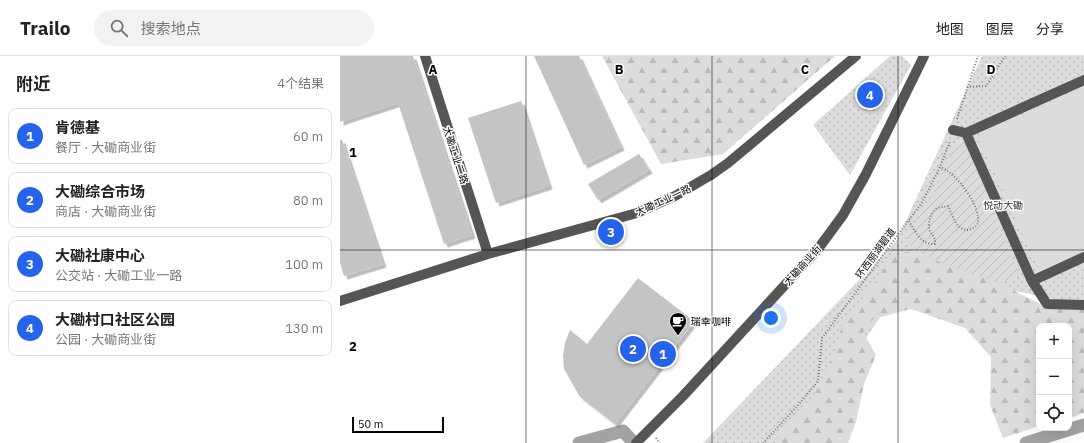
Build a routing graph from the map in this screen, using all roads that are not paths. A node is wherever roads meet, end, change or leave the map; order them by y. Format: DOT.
graph roads {
  1 [pos="425,56"];
  2 [pos="856,56"];
  3 [pos="924,56"];
  4 [pos="1084,80"];
  5 [pos="953,130"];
  6 [pos="966,133"];
  7 [pos="488,254"];
  8 [pos="1084,257"];
  9 [pos="1032,280"];
  10 [pos="340,301"];
  11 [pos="1084,305"];
  12 [pos="636,443"];
  1 -- 7 [label="street, 大磡工业二路"];
  2 -- 7 [label="street, 大磡工业一路"];
  3 -- 12 [label="street, 大磡商业街"];
  4 -- 6 [label="street"];
  5 -- 6 [label="street"];
  6 -- 9 [label="street"];
  7 -- 10 [label="street, 大磡工业一路"];
  8 -- 9 [label="street"];
  9 -- 11 [label="street"];
}
